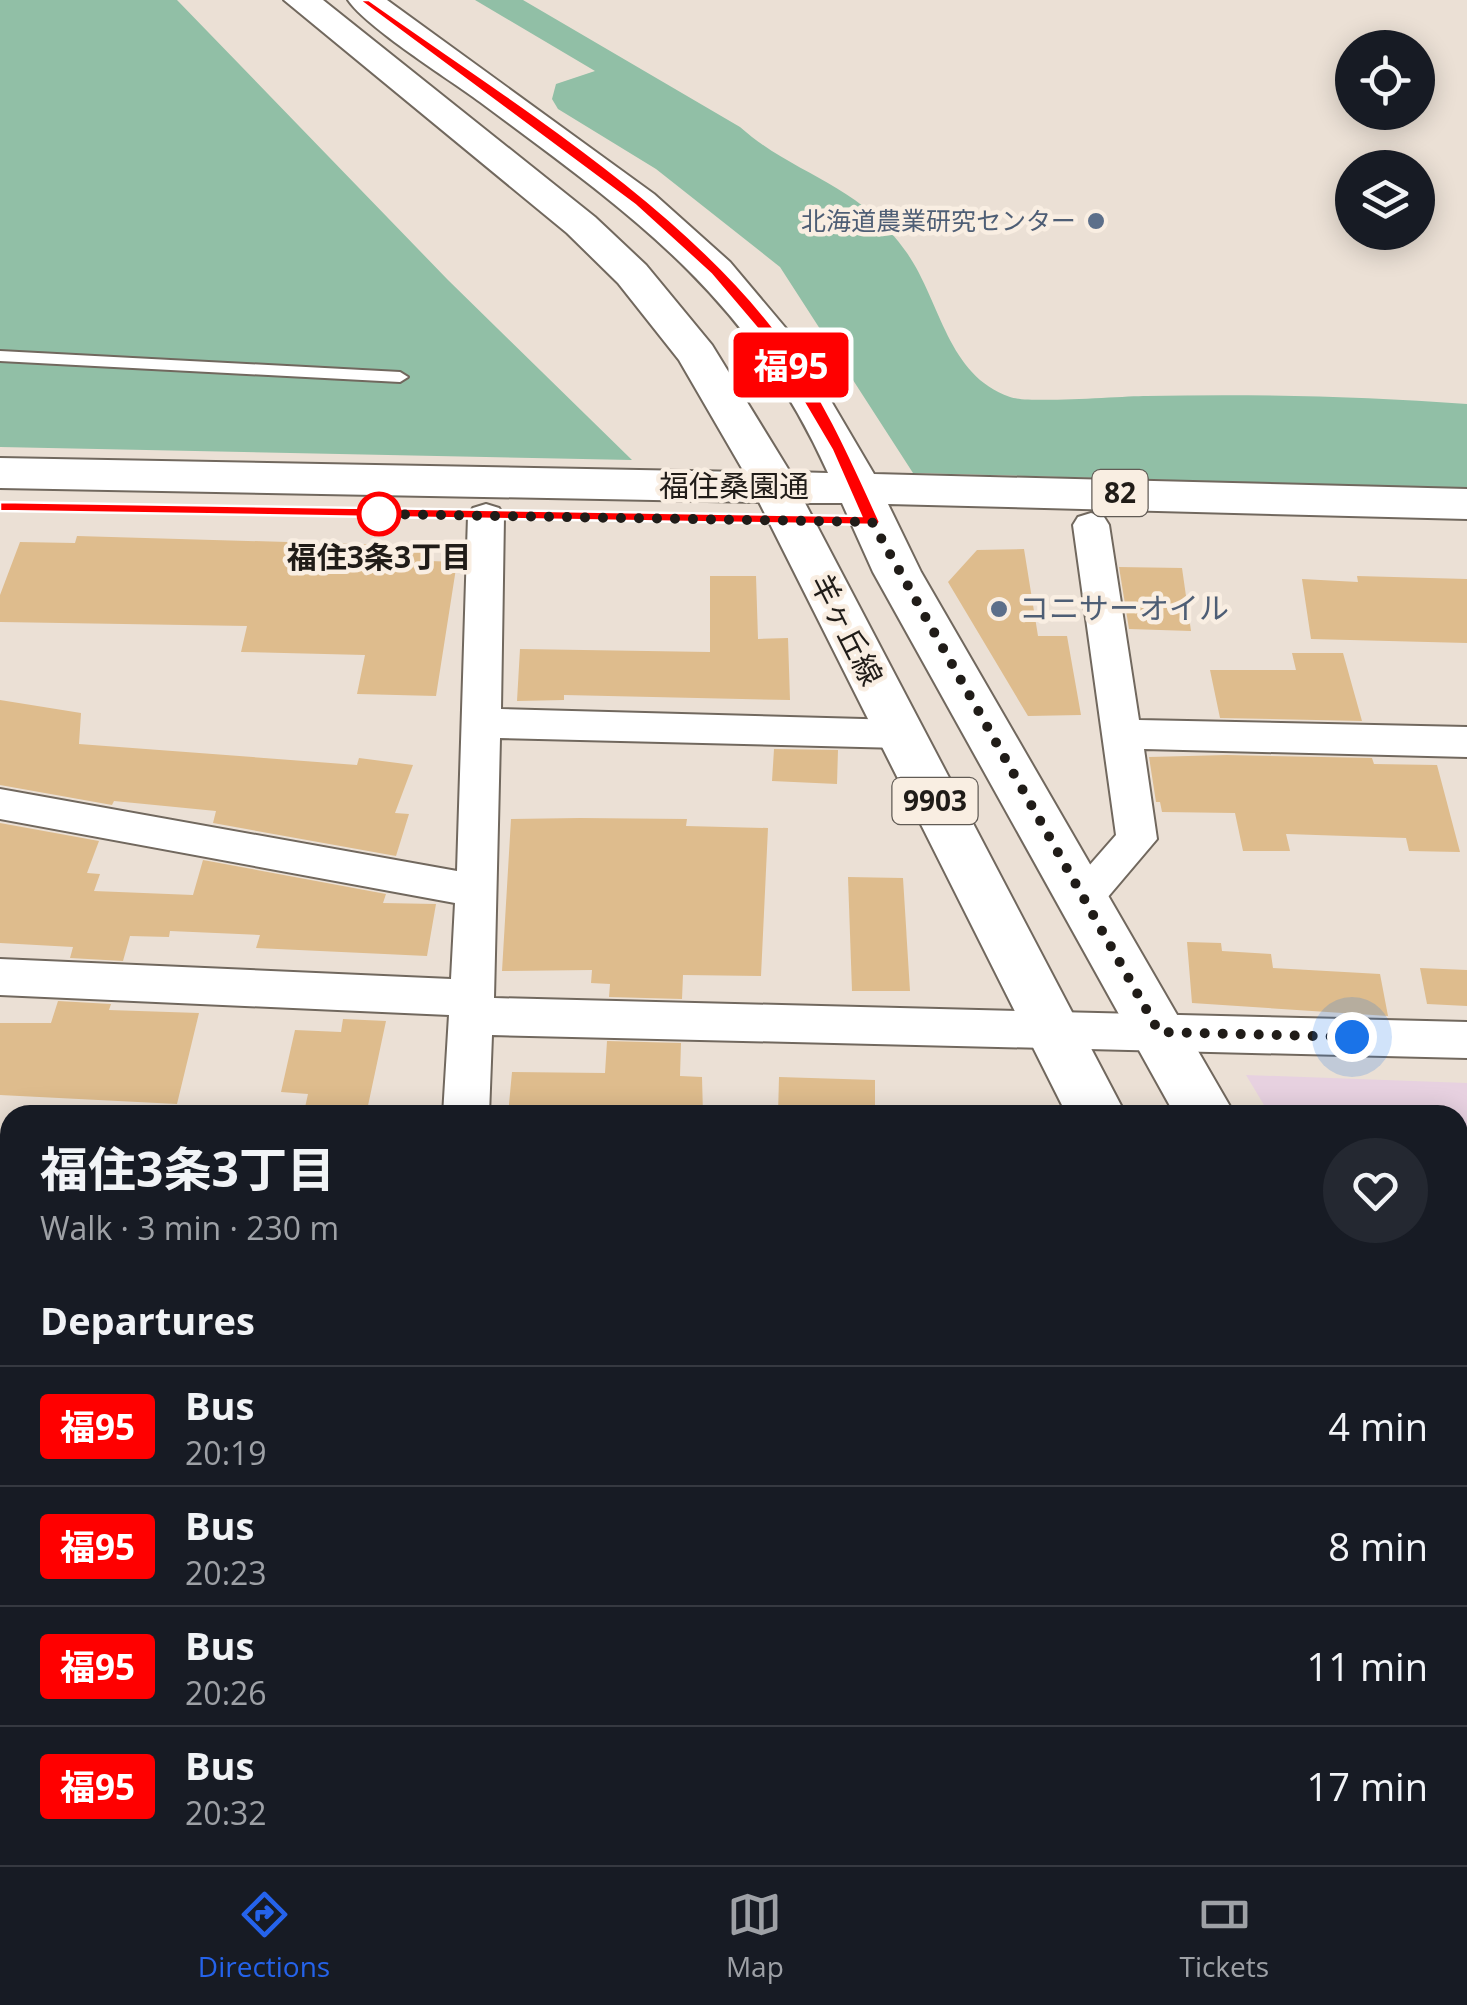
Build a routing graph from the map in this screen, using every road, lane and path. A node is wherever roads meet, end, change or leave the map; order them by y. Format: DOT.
graph roads {
  1 [pos="301,0"];
  2 [pos="365,0"];
  3 [pos="0,356"];
  4 [pos="400,376"];
  5 [pos="0,473"];
  6 [pos="781,504"];
  7 [pos="864,504"];
  8 [pos="1467,504"];
  9 [pos="0,507"];
  10 [pos="486,516"];
  11 [pos="1092,525"];
  12 [pos="1467,536"];
  13 [pos="480,723"];
  14 [pos="900,734"];
  15 [pos="1123,734"];
  16 [pos="1467,742"];
  17 [pos="0,804"];
  18 [pos="477,890"];
  19 [pos="1081,899"];
  20 [pos="0,977"];
  21 [pos="472,1007"];
  22 [pos="1054,1031"];
  23 [pos="1159,1032"];
  24 [pos="1467,1040"];
  25 [pos="467,1105"];
  26 [pos="1092,1105"];
  27 [pos="1200,1105"];
  1 -- 6 [label="main road, 羊ヶ丘線 / 9903"];
  2 -- 7 [label="main road, 9903"];
  3 -- 4 [label="lane"];
  5 -- 6 [label="main road, 福住桑園通 / 82"];
  6 -- 7 [label="main road, 福住桑園通 / 82"];
  6 -- 10 [label="main road, 福住桑園通 / 82"];
  6 -- 14 [label="main road, 羊ヶ丘線 / 9903"];
  7 -- 8 [label="main road, 福住桑園通 / 82"];
  7 -- 11 [label="main road, 福住桑園通 / 82"];
  7 -- 19 [label="main road, 9903"];
  9 -- 10 [label="main road, 福住桑園通 / 82"];
  10 -- 13 [label="street"];
  11 -- 12 [label="main road, 福住桑園通 / 82"];
  11 -- 15 [label="street"];
  13 -- 14 [label="street"];
  13 -- 18 [label="street"];
  14 -- 22 [label="main road, 羊ヶ丘線 / 9903"];
  15 -- 16 [label="street"];
  15 -- 19 [label="street"];
  17 -- 18 [label="street"];
  18 -- 21 [label="street"];
  19 -- 23 [label="main road, 9903"];
  20 -- 21 [label="street"];
  21 -- 22 [label="street"];
  21 -- 25 [label="street"];
  22 -- 23 [label="street"];
  22 -- 26 [label="main road, 羊ヶ丘線 / 9903"];
  23 -- 24 [label="street"];
  23 -- 27 [label="main road, 9903"];
}
